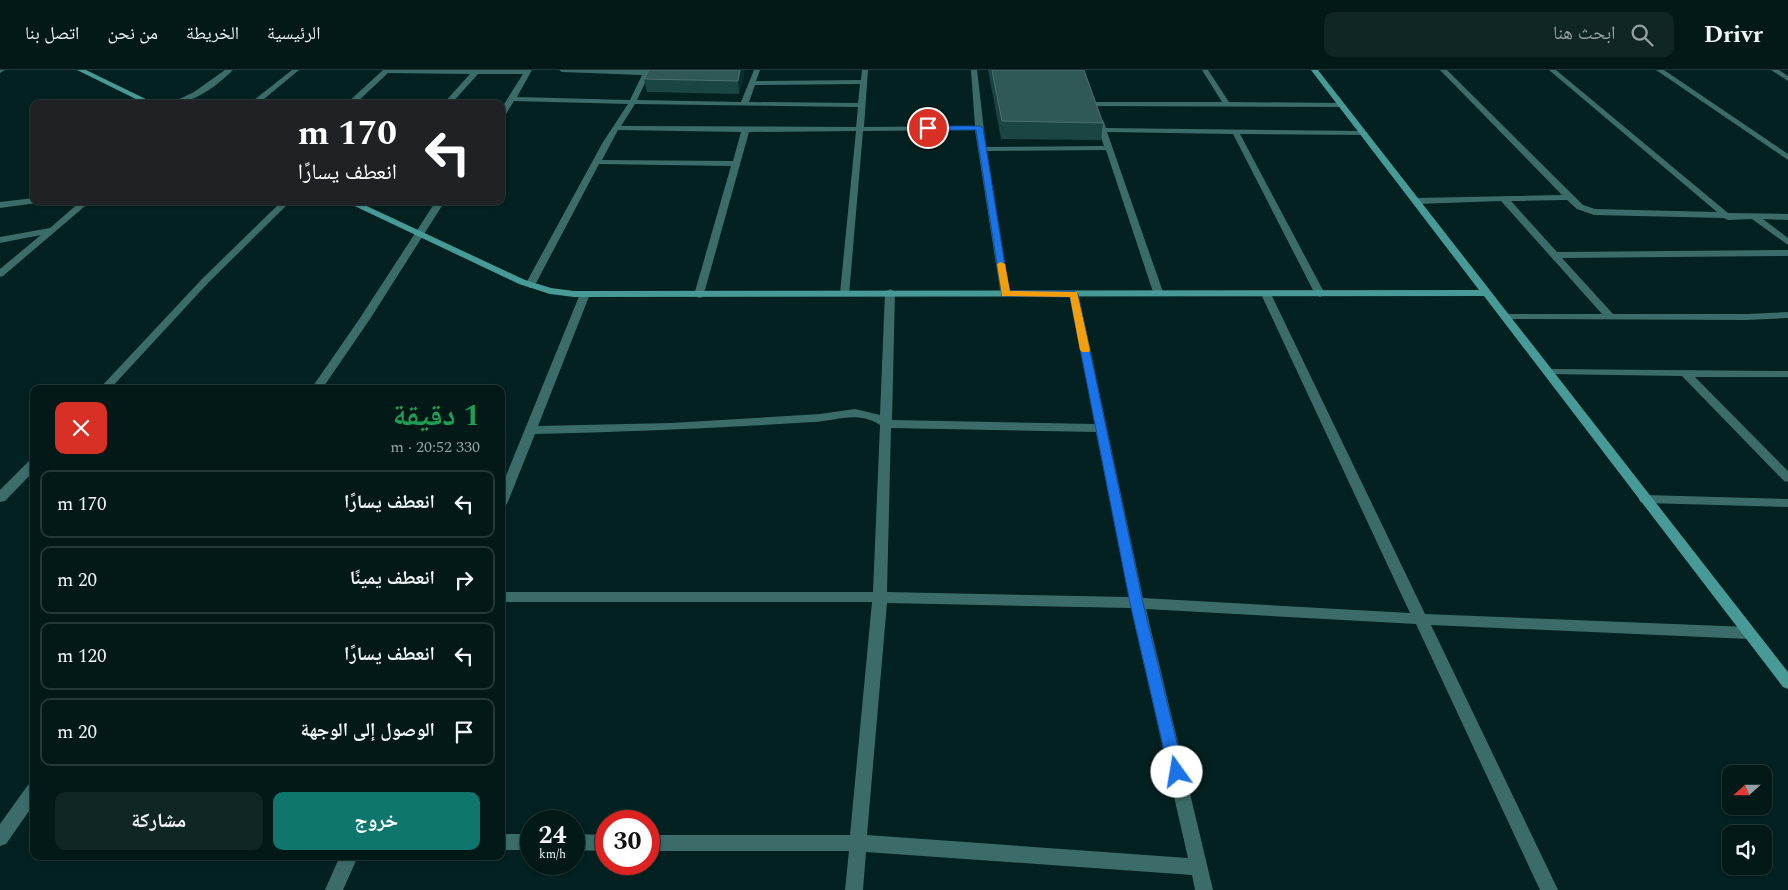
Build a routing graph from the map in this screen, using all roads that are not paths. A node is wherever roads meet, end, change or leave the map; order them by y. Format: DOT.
graph roads {
  1 [pos="80,70"];
  2 [pos="230,70"];
  3 [pos="296,70"];
  4 [pos="386,70"];
  5 [pos="562,70"];
  6 [pos="756,70"];
  7 [pos="865,70"];
  8 [pos="974,70"];
  9 [pos="1205,70"];
  10 [pos="1314,70"];
  11 [pos="1442,70"];
  12 [pos="1552,70"];
  13 [pos="1659,70"];
  14 [pos="1774,70"];
  15 [pos="528,71"];
  16 [pos="648,71"];
  17 [pos="476,72"];
  18 [pos="1788,79"];
  19 [pos="864,82"];
  20 [pos="754,83"];
  21 [pos="512,99"];
  22 [pos="144,100"];
  23 [pos="182,100"];
  24 [pos="258,100"];
  25 [pos="354,100"];
  26 [pos="451,100"];
  27 [pos="632,103"];
  28 [pos="744,104"];
  29 [pos="862,105"];
  30 [pos="1341,105"];
  31 [pos="1228,106"];
  32 [pos="505,109"];
  33 [pos="615,128"];
  34 [pos="980,128"];
  35 [pos="859,129"];
  36 [pos="746,130"];
  37 [pos="1102,130"];
  38 [pos="1235,131"];
  39 [pos="1364,133"];
  40 [pos="1108,148"];
  41 [pos="984,149"];
  42 [pos="1788,158"];
  43 [pos="597,162"];
  44 [pos="735,164"];
  45 [pos="1569,197"];
  46 [pos="1504,199"];
  47 [pos="30,201"];
  48 [pos="1417,201"];
  49 [pos="0,205"];
  50 [pos="82,205"];
  51 [pos="283,205"];
  52 [pos="359,205"];
  53 [pos="438,205"];
  54 [pos="1728,217"];
  55 [pos="1755,217"];
  56 [pos="1788,217"];
  57 [pos="54,230"];
  58 [pos="420,234"];
  59 [pos="0,240"];
  60 [pos="1788,242"];
  61 [pos="1788,253"];
  62 [pos="1554,255"];
  63 [pos="0,274"];
  64 [pos="530,285"];
  65 [pos="890,292"];
  66 [pos="1158,292"];
  67 [pos="845,293"];
  68 [pos="1488,293"];
  69 [pos="586,294"];
  70 [pos="1005,294"];
  71 [pos="1074,294"];
  72 [pos="1266,294"];
  73 [pos="1320,294"];
  74 [pos="699,295"];
  75 [pos="1788,315"];
  76 [pos="1507,317"];
  77 [pos="1610,317"];
  78 [pos="1549,372"];
  79 [pos="1685,373"];
  80 [pos="1788,374"];
  81 [pos="108,385"];
  82 [pos="319,385"];
  83 [pos="887,424"];
  84 [pos="1101,428"];
  85 [pos="532,430"];
  86 [pos="30,469"];
  87 [pos="507,475"];
  88 [pos="1788,478"];
  89 [pos="0,498"];
  90 [pos="1645,499"];
  91 [pos="1788,503"];
  92 [pos="505,597"];
  93 [pos="880,597"];
  94 [pos="1137,603"];
  95 [pos="1419,619"];
  96 [pos="1748,633"];
  97 [pos="1788,683"];
  98 [pos="30,796"];
  99 [pos="0,838"];
  100 [pos="505,842"];
  101 [pos="520,842"];
  102 [pos="660,843"];
  103 [pos="858,843"];
  104 [pos="347,860"];
  105 [pos="1199,867"];
  106 [pos="334,890"];
  107 [pos="854,890"];
  108 [pos="1204,890"];
  109 [pos="1549,890"];
  1 -- 22 [label="street"];
  2 -- 23 [label="street"];
  3 -- 24 [label="street"];
  4 -- 17 [label="street"];
  4 -- 25 [label="street"];
  5 -- 16 [label="street"];
  6 -- 20 [label="street"];
  7 -- 19 [label="street"];
  8 -- 34 [label="street"];
  9 -- 31 [label="street"];
  10 -- 30 [label="street"];
  11 -- 45 [label="street"];
  12 -- 54 [label="street"];
  13 -- 42 [label="street"];
  14 -- 18 [label="street"];
  15 -- 17 [label="street"];
  15 -- 21 [label="street"];
  16 -- 27 [label="street"];
  17 -- 26 [label="street"];
  19 -- 20 [label="street"];
  19 -- 29 [label="street"];
  20 -- 28 [label="street"];
  21 -- 27 [label="street"];
  21 -- 32 [label="street"];
  27 -- 28 [label="street"];
  27 -- 33 [label="street"];
  28 -- 29 [label="street"];
  29 -- 35 [label="street"];
  30 -- 31 [label="street"];
  30 -- 39 [label="street"];
  31 -- 37 [label="street"];
  33 -- 36 [label="street"];
  33 -- 43 [label="street"];
  34 -- 35 [label="street"];
  34 -- 41 [label="street"];
  35 -- 36 [label="street"];
  35 -- 67 [label="street"];
  36 -- 44 [label="street"];
  37 -- 38 [label="street"];
  37 -- 40 [label="street"];
  38 -- 39 [label="street"];
  38 -- 73 [label="street"];
  39 -- 48 [label="street"];
  40 -- 41 [label="street"];
  40 -- 66 [label="street"];
  41 -- 70 [label="street"];
  43 -- 44 [label="street"];
  43 -- 64 [label="street"];
  44 -- 74 [label="street"];
  45 -- 46 [label="street"];
  45 -- 54 [label="street"];
  46 -- 48 [label="street"];
  46 -- 62 [label="street"];
  47 -- 49 [label="street"];
  48 -- 68 [label="street"];
  50 -- 57 [label="street"];
  51 -- 81 [label="street"];
  52 -- 58 [label="street"];
  53 -- 58 [label="street"];
  54 -- 55 [label="street"];
  55 -- 56 [label="street"];
  55 -- 60 [label="street"];
  57 -- 59 [label="street"];
  57 -- 63 [label="street"];
  58 -- 64 [label="street"];
  58 -- 82 [label="street"];
  61 -- 62 [label="street"];
  62 -- 77 [label="street"];
  64 -- 69 [label="street"];
  65 -- 67 [label="street"];
  65 -- 70 [label="street"];
  65 -- 83 [label="street"];
  66 -- 71 [label="street"];
  66 -- 72 [label="street"];
  67 -- 74 [label="street"];
  68 -- 73 [label="street"];
  68 -- 76 [label="street"];
  69 -- 74 [label="street"];
  69 -- 85 [label="street"];
  70 -- 71 [label="street"];
  71 -- 84 [label="street"];
  72 -- 73 [label="street"];
  72 -- 95 [label="street"];
  75 -- 77 [label="street"];
  76 -- 77 [label="street"];
  76 -- 78 [label="street"];
  78 -- 79 [label="street"];
  78 -- 90 [label="street"];
  79 -- 80 [label="street"];
  79 -- 88 [label="street"];
  83 -- 84 [label="street"];
  83 -- 85 [label="street"];
  83 -- 93 [label="street"];
  84 -- 94 [label="street"];
  85 -- 87 [label="street"];
  86 -- 89 [label="street"];
  90 -- 91 [label="street"];
  90 -- 96 [label="street"];
  92 -- 93 [label="street"];
  93 -- 94 [label="street"];
  93 -- 103 [label="street"];
  94 -- 95 [label="street"];
  94 -- 105 [label="street"];
  95 -- 96 [label="street"];
  95 -- 109 [label="street"];
  96 -- 97 [label="street"];
  98 -- 99 [label="street"];
  100 -- 101 [label="street"];
  102 -- 103 [label="street"];
  103 -- 105 [label="street"];
  103 -- 107 [label="street"];
  104 -- 106 [label="street"];
  105 -- 108 [label="street"];
}
